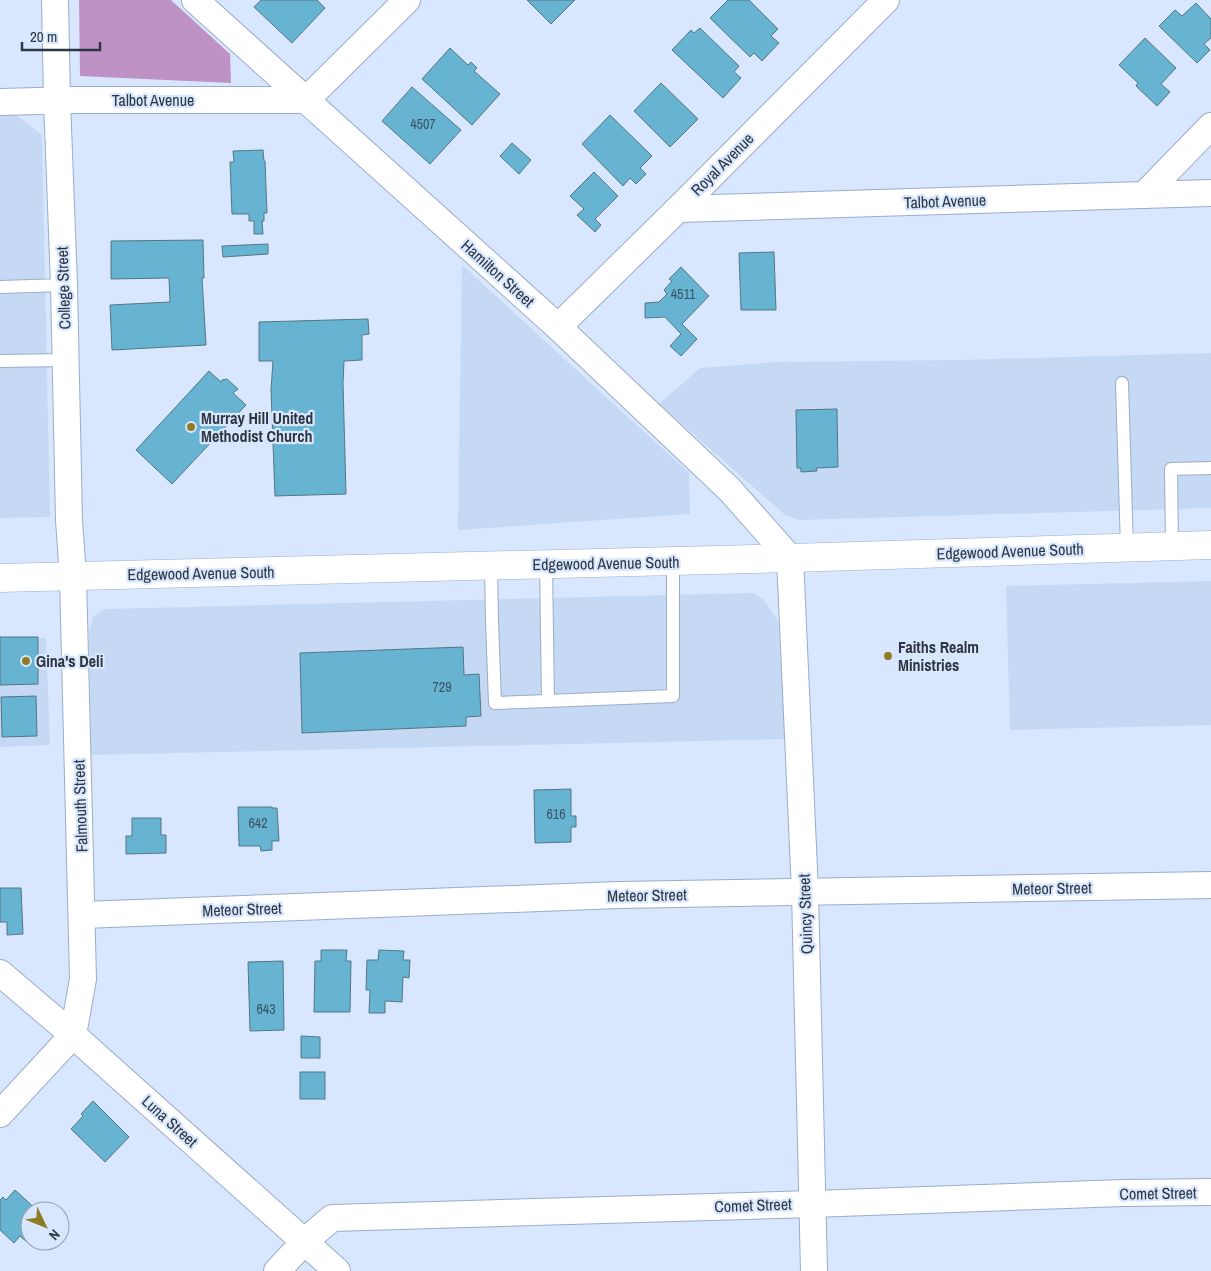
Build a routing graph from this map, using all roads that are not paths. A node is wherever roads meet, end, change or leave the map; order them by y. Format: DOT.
graph roads {
  1 [pos="55,0"];
  2 [pos="194,0"];
  3 [pos="407,0"];
  4 [pos="886,0"];
  5 [pos="57,100"];
  6 [pos="306,100"];
  7 [pos="0,102"];
  8 [pos="1211,126"];
  9 [pos="1211,193"];
  10 [pos="1144,195"];
  11 [pos="678,209"];
  12 [pos="64,285"];
  13 [pos="0,287"];
  14 [pos="558,327"];
  15 [pos="65,360"];
  16 [pos="0,361"];
  17 [pos="1122,383"];
  18 [pos="1211,468"];
  19 [pos="1211,545"];
  20 [pos="1172,546"];
  21 [pos="1127,548"];
  22 [pos="790,558"];
  23 [pos="673,561"];
  24 [pos="546,564"];
  25 [pos="491,566"];
  26 [pos="73,577"];
  27 [pos="0,578"];
  28 [pos="548,701"];
  29 [pos="1211,885"];
  30 [pos="805,892"];
  31 [pos="83,915"];
  32 [pos="0,973"];
  33 [pos="73,1035"];
  34 [pos="0,1114"];
  35 [pos="1211,1192"];
  36 [pos="812,1204"];
  37 [pos="305,1241"];
  38 [pos="277,1271"];
  39 [pos="337,1271"];
  40 [pos="814,1271"];
  1 -- 5 [label="street, College Street"];
  2 -- 6 [label="street, Hamilton Street"];
  3 -- 6 [label="street"];
  4 -- 11 [label="street, Royal Avenue"];
  5 -- 6 [label="street, Talbot Avenue"];
  5 -- 7 [label="street, Talbot Avenue"];
  5 -- 12 [label="street, College Street"];
  6 -- 14 [label="street, Hamilton Street"];
  8 -- 10 [label="street"];
  9 -- 10 [label="street, Talbot Avenue"];
  10 -- 11 [label="street, Talbot Avenue"];
  11 -- 14 [label="street, Royal Avenue"];
  12 -- 13 [label="lane"];
  12 -- 15 [label="street, College Street"];
  14 -- 22 [label="street, Hamilton Street"];
  15 -- 16 [label="lane"];
  15 -- 26 [label="street, College Street"];
  17 -- 21 [label="lane"];
  18 -- 20 [label="lane"];
  19 -- 20 [label="main road, Edgewood Avenue South"];
  20 -- 21 [label="main road, Edgewood Avenue South"];
  21 -- 22 [label="main road, Edgewood Avenue South"];
  22 -- 23 [label="main road, Edgewood Avenue South"];
  22 -- 30 [label="street, Quincy Street"];
  23 -- 24 [label="main road, Edgewood Avenue South"];
  23 -- 28 [label="lane"];
  24 -- 25 [label="main road, Edgewood Avenue South"];
  24 -- 28 [label="lane"];
  25 -- 26 [label="main road, Edgewood Avenue South"];
  25 -- 28 [label="lane"];
  26 -- 27 [label="main road, Edgewood Avenue South"];
  26 -- 31 [label="street, Falmouth Street"];
  29 -- 30 [label="street, Meteor Street"];
  30 -- 31 [label="street, Meteor Street"];
  30 -- 36 [label="street, Quincy Street"];
  31 -- 33 [label="street, Falmouth Street"];
  32 -- 33 [label="street, Luna Street"];
  33 -- 34 [label="street"];
  33 -- 37 [label="street, Luna Street"];
  35 -- 36 [label="street, Comet Street"];
  36 -- 37 [label="street, Comet Street"];
  36 -- 40 [label="street, Quincy Street"];
  37 -- 38 [label="street, Comet Street"];
  37 -- 39 [label="street, Luna Street"];
}
